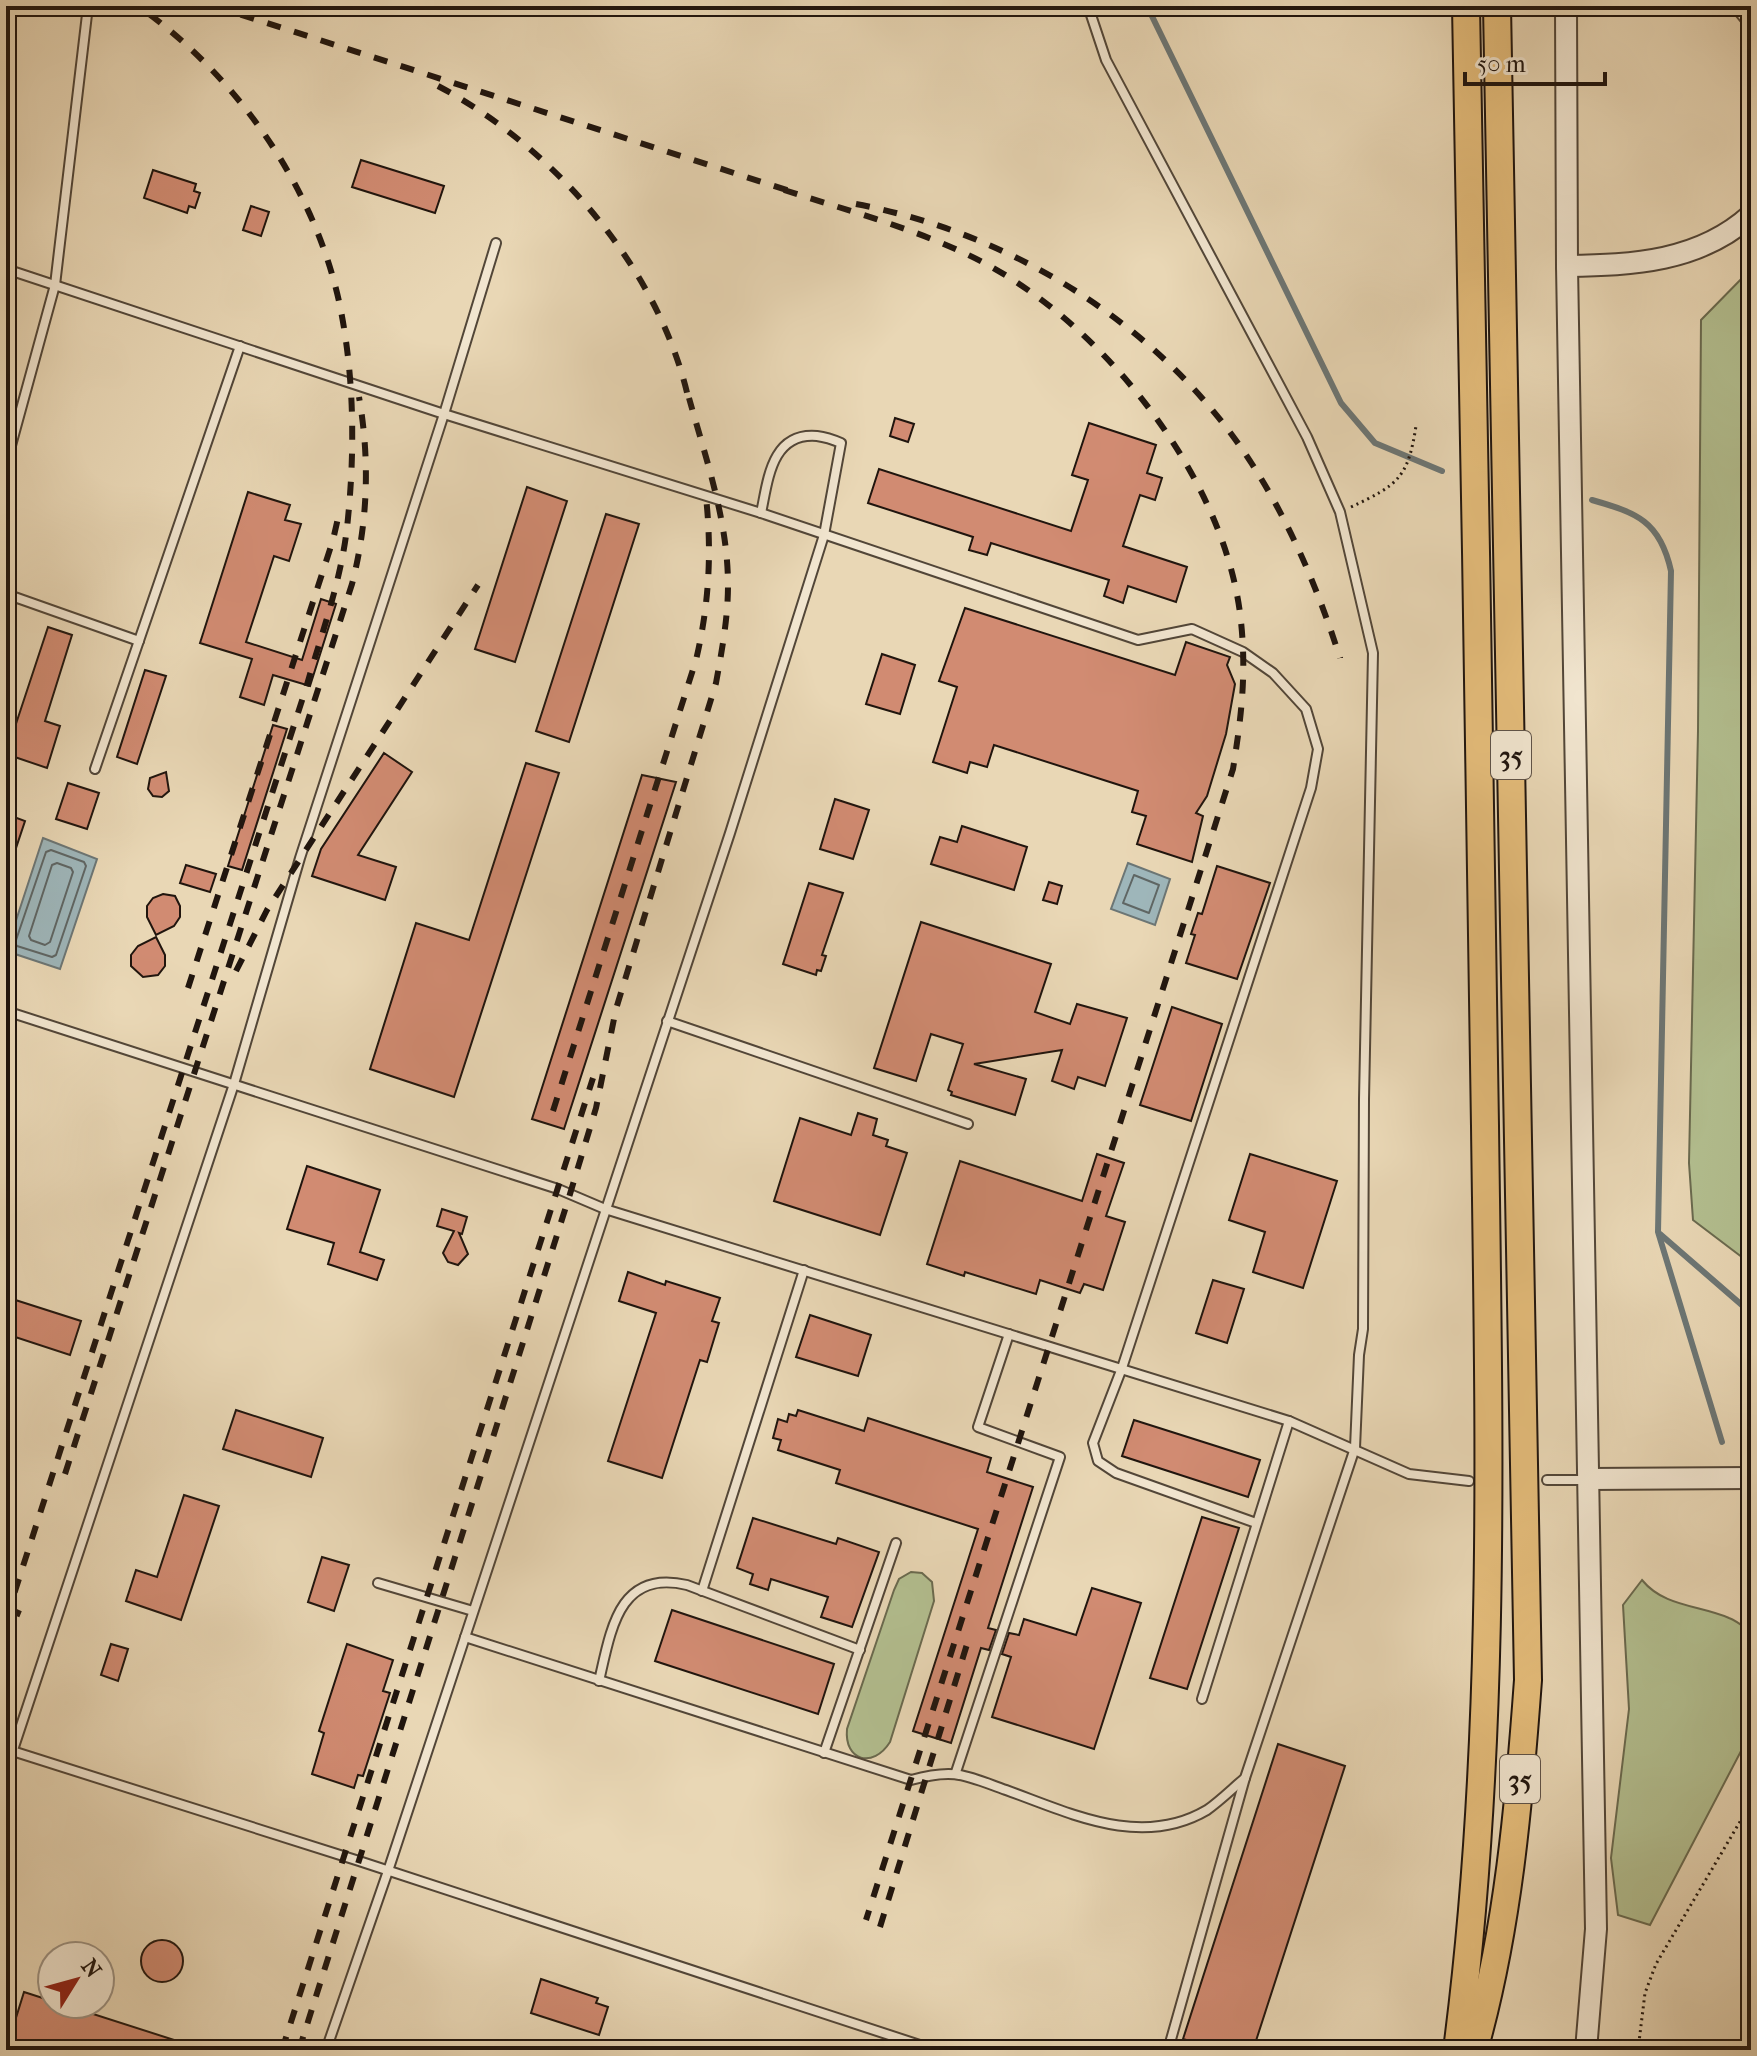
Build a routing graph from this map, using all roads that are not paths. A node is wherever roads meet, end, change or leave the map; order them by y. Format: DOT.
graph roads {
  1 [pos="88,6"];
  2 [pos="1088,6"];
  3 [pos="1466,6"];
  4 [pos="1497,6"];
  5 [pos="1566,6"];
  6 [pos="1742,6"];
  7 [pos="1751,17"];
  8 [pos="1751,215"];
  9 [pos="496,243"];
  10 [pos="1567,266"];
  11 [pos="6,269"];
  12 [pos="55,285"];
  13 [pos="240,346"];
  14 [pos="444,414"];
  15 [pos="6,464"];
  16 [pos="761,513"];
  17 [pos="824,535"];
  18 [pos="6,594"];
  19 [pos="139,641"];
  20 [pos="95,769"];
  21 [pos="6,1011"];
  22 [pos="667,1021"];
  23 [pos="234,1084"];
  24 [pos="968,1124"];
  25 [pos="605,1209"];
  26 [pos="804,1270"];
  27 [pos="1009,1334"];
  28 [pos="1122,1368"];
  29 [pos="1289,1421"];
  30 [pos="1355,1448"];
  31 [pos="1751,1478"];
  32 [pos="1589,1479"];
  33 [pos="1547,1480"];
  34 [pos="1469,1481"];
  35 [pos="1256,1523"];
  36 [pos="896,1543"];
  37 [pos="378,1583"];
  38 [pos="702,1591"];
  39 [pos="473,1611"];
  40 [pos="465,1637"];
  41 [pos="860,1650"];
  42 [pos="599,1681"];
  43 [pos="1202,1699"];
  44 [pos="9,1750"];
  45 [pos="824,1753"];
  46 [pos="6,1771"];
  47 [pos="956,1772"];
  48 [pos="1245,1778"];
  49 [pos="388,1871"];
  50 [pos="326,2050"];
  51 [pos="935,2050"];
  52 [pos="1168,2050"];
  53 [pos="1457,2050"];
  54 [pos="1474,2050"];
  55 [pos="1586,2050"];
  1 -- 12 [label="lane"];
  2 -- 30 [label="lane"];
  3 -- 53 [label="highway, 35"];
  4 -- 54 [label="highway, 35"];
  5 -- 10 [label="street"];
  6 -- 7 [label="street"];
  8 -- 10 [label="street"];
  9 -- 14 [label="lane"];
  10 -- 32 [label="street"];
  11 -- 12 [label="lane"];
  12 -- 13 [label="lane"];
  12 -- 15 [label="lane"];
  13 -- 14 [label="lane"];
  13 -- 19 [label="lane"];
  14 -- 16 [label="lane"];
  14 -- 23 [label="lane"];
  16 -- 17 [label="lane"];
  16 -- 17 [label="lane"];
  17 -- 22 [label="lane"];
  17 -- 28 [label="lane"];
  18 -- 19 [label="lane"];
  19 -- 20 [label="lane"];
  21 -- 23 [label="lane"];
  22 -- 24 [label="lane"];
  22 -- 25 [label="lane"];
  23 -- 25 [label="lane"];
  23 -- 44 [label="lane"];
  25 -- 26 [label="lane"];
  25 -- 39 [label="lane"];
  26 -- 27 [label="lane"];
  26 -- 38 [label="lane"];
  27 -- 28 [label="lane"];
  27 -- 47 [label="lane"];
  28 -- 29 [label="lane"];
  28 -- 35 [label="lane"];
  29 -- 30 [label="lane"];
  29 -- 35 [label="lane"];
  30 -- 34 [label="lane"];
  30 -- 48 [label="lane"];
  31 -- 32 [label="street"];
  32 -- 33 [label="lane"];
  32 -- 55 [label="street"];
  35 -- 43 [label="lane"];
  36 -- 41 [label="lane"];
  37 -- 39 [label="lane"];
  38 -- 41 [label="lane"];
  38 -- 42 [label="lane"];
  39 -- 40 [label="lane"];
  40 -- 42 [label="lane"];
  40 -- 49 [label="lane"];
  41 -- 45 [label="lane"];
  42 -- 45 [label="lane"];
  44 -- 46 [label="lane"];
  44 -- 49 [label="lane"];
  45 -- 47 [label="lane"];
  47 -- 48 [label="lane"];
  48 -- 52 [label="lane"];
  49 -- 50 [label="lane"];
  49 -- 51 [label="lane"];
}
